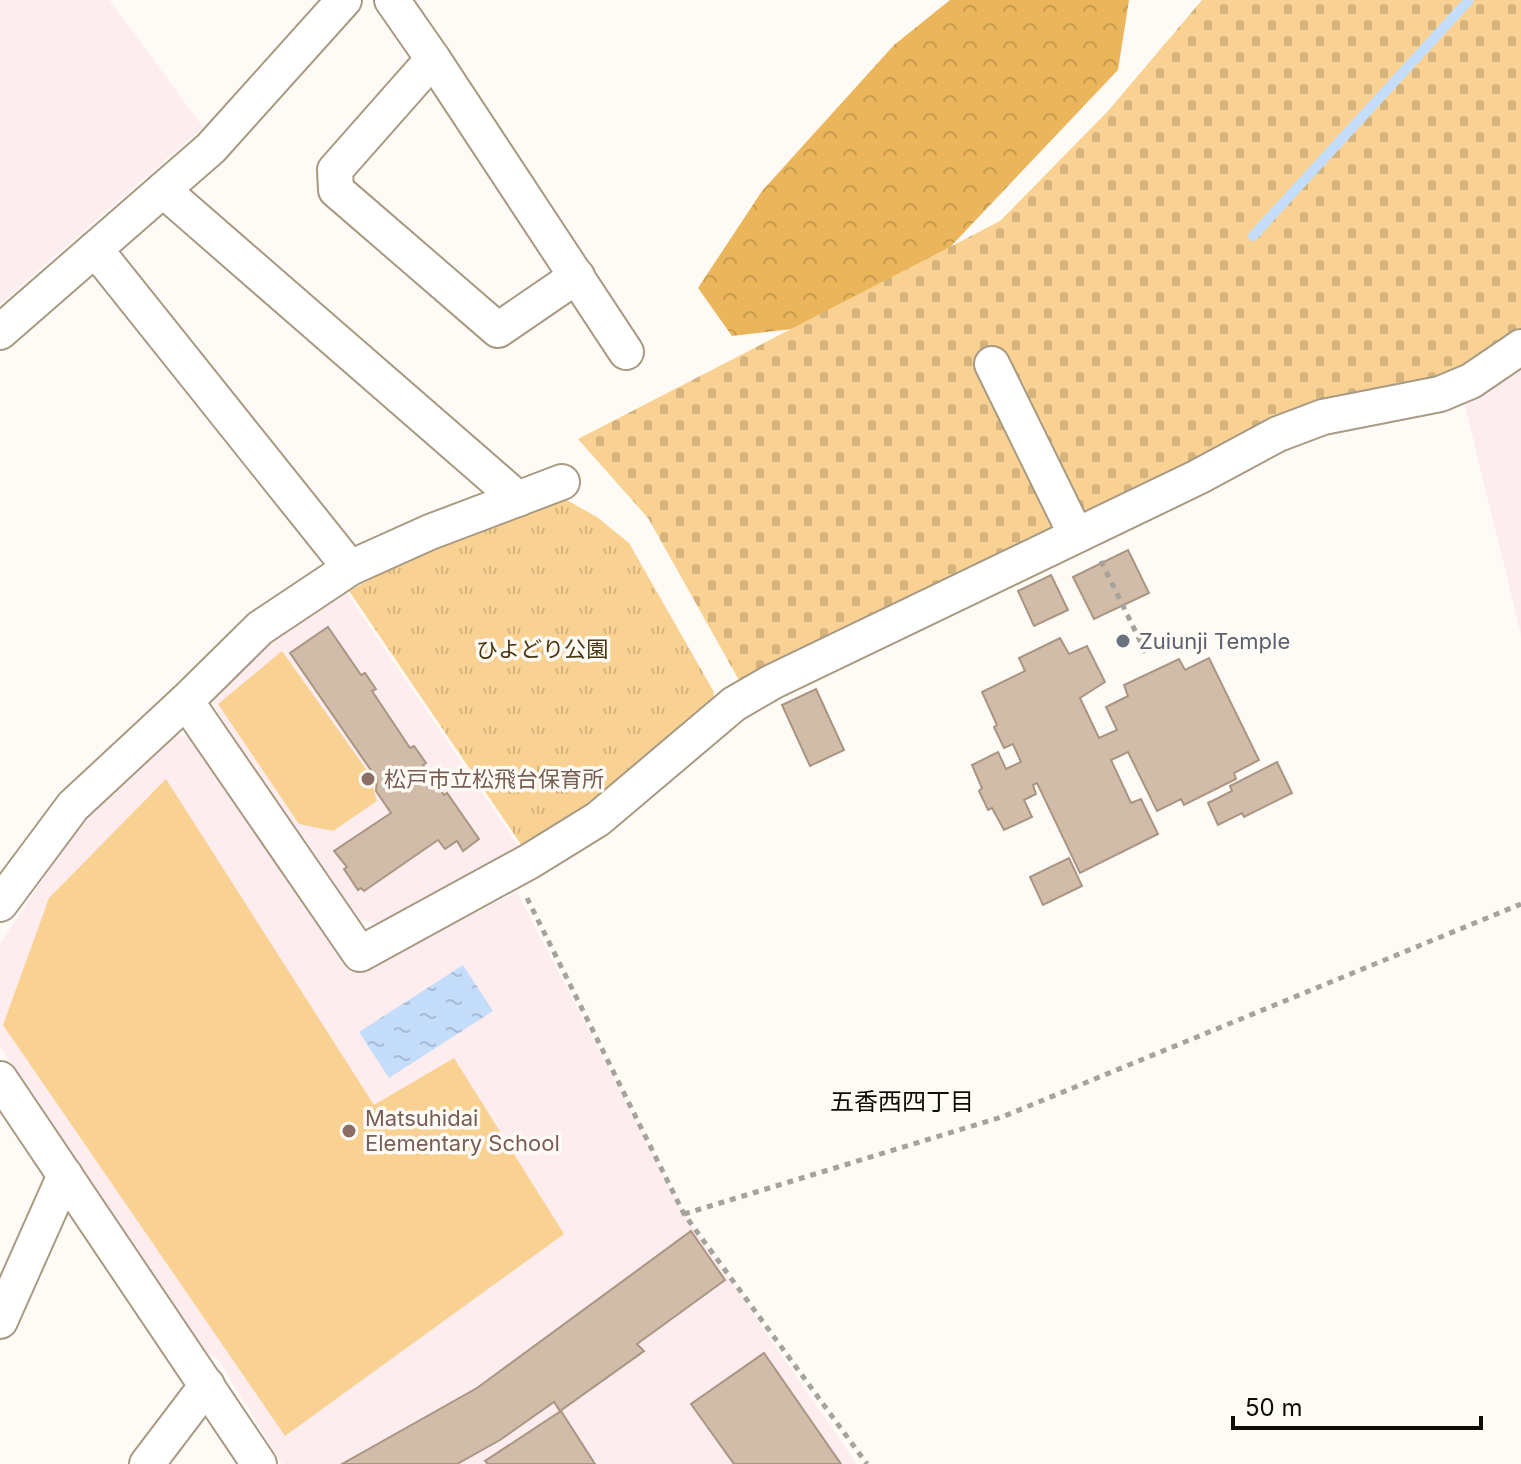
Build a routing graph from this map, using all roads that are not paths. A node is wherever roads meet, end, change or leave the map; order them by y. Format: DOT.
graph roads {
  1 [pos="344,0"];
  2 [pos="392,0"];
  3 [pos="433,59"];
  4 [pos="163,190"];
  5 [pos="95,249"];
  6 [pos="577,276"];
  7 [pos="0,332"];
  8 [pos="1521,347"];
  9 [pos="626,352"];
  10 [pos="992,364"];
  11 [pos="562,482"];
  12 [pos="518,499"];
  13 [pos="1076,535"];
  14 [pos="350,568"];
  15 [pos="186,701"];
  16 [pos="0,904"];
  17 [pos="0,1079"];
  18 [pos="65,1175"];
  19 [pos="0,1321"];
  20 [pos="207,1385"];
  21 [pos="147,1464"];
  22 [pos="259,1464"];
  1 -- 4 [label="street"];
  2 -- 3 [label="street"];
  3 -- 6 [label="street"];
  3 -- 6 [label="street"];
  4 -- 5 [label="street"];
  4 -- 12 [label="street"];
  5 -- 7 [label="street"];
  5 -- 14 [label="street"];
  6 -- 9 [label="street"];
  8 -- 13 [label="street"];
  10 -- 13 [label="street"];
  11 -- 12 [label="street"];
  12 -- 14 [label="street"];
  13 -- 15 [label="street"];
  14 -- 15 [label="street"];
  15 -- 16 [label="street"];
  17 -- 18 [label="street"];
  18 -- 19 [label="street"];
  18 -- 20 [label="street"];
  20 -- 21 [label="street"];
  20 -- 22 [label="street"];
}
